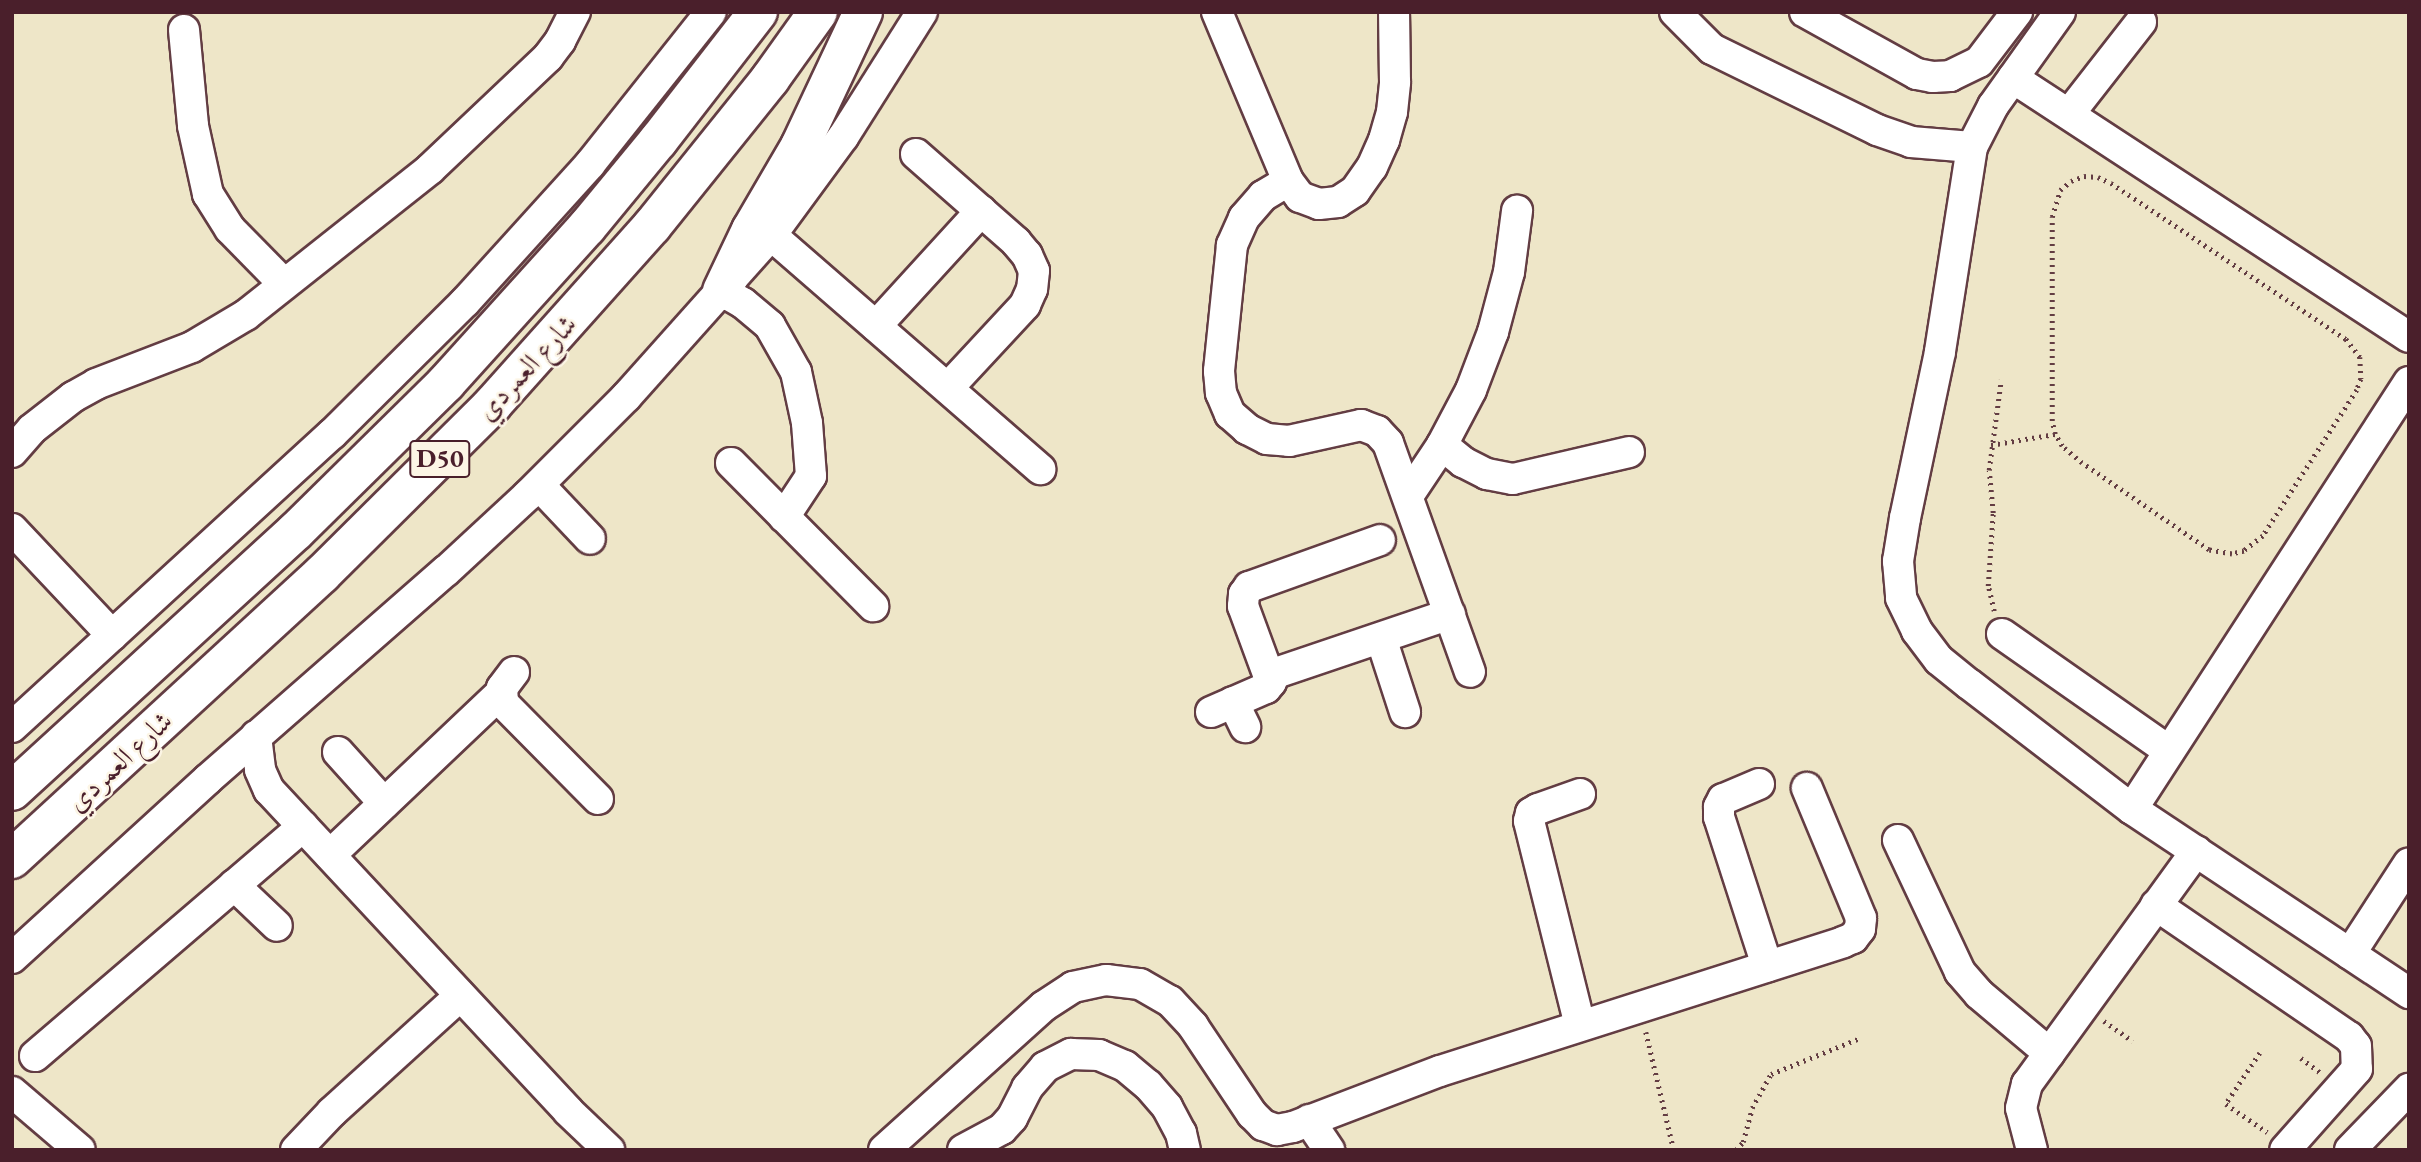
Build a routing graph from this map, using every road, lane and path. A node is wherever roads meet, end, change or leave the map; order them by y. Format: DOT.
graph roads {
  1 [pos="575,12"];
  2 [pos="711,12"];
  3 [pos="758,12"];
  4 [pos="818,12"];
  5 [pos="863,12"];
  6 [pos="922,12"];
  7 [pos="1217,12"];
  8 [pos="1394,12"];
  9 [pos="1675,12"];
  10 [pos="1805,12"];
  11 [pos="2017,12"];
  12 [pos="2060,12"];
  13 [pos="2141,22"];
  14 [pos="184,30"];
  15 [pos="2013,78"];
  16 [pos="2069,114"];
  17 [pos="1972,147"];
  18 [pos="916,154"];
  19 [pos="1288,181"];
  20 [pos="981,211"];
  21 [pos="1517,211"];
  22 [pos="771,235"];
  23 [pos="284,284"];
  24 [pos="722,291"];
  25 [pos="876,326"];
  26 [pos="2409,337"];
  27 [pos="2001,380"];
  28 [pos="2409,382"];
  29 [pos="947,388"];
  30 [pos="2055,434"];
  31 [pos="1442,445"];
  32 [pos="1991,445"];
  33 [pos="12,452"];
  34 [pos="1629,452"];
  35 [pos="731,463"];
  36 [pos="1040,469"];
  37 [pos="538,485"];
  38 [pos="1408,496"];
  39 [pos="784,517"];
  40 [pos="12,529"];
  41 [pos="590,539"];
  42 [pos="1380,540"];
  43 [pos="873,606"];
  44 [pos="1450,614"];
  45 [pos="2002,634"];
  46 [pos="112,635"];
  47 [pos="1381,638"];
  48 [pos="1470,672"];
  49 [pos="1270,675"];
  50 [pos="1405,712"];
  51 [pos="1229,714"];
  52 [pos="12,727"];
  53 [pos="256,736"];
  54 [pos="2169,751"];
  55 [pos="338,752"];
  56 [pos="208,779"];
  57 [pos="1759,785"];
  58 [pos="1807,788"];
  59 [pos="269,790"];
  60 [pos="12,791"];
  61 [pos="1580,794"];
  62 [pos="598,799"];
  63 [pos="384,803"];
  64 [pos="2132,809"];
  65 [pos="303,826"];
  66 [pos="1898,841"];
  67 [pos="2196,851"];
  68 [pos="330,855"];
  69 [pos="12,859"];
  70 [pos="2409,863"];
  71 [pos="233,886"];
  72 [pos="2156,905"];
  73 [pos="277,926"];
  74 [pos="2350,954"];
  75 [pos="12,958"];
  76 [pos="1767,966"];
  77 [pos="2409,993"];
  78 [pos="460,996"];
  79 [pos="1640,1007"];
  80 [pos="2082,1007"];
  81 [pos="1580,1026"];
  82 [pos="1860,1038"];
  83 [pos="2133,1041"];
  84 [pos="2049,1053"];
  85 [pos="2260,1053"];
  86 [pos="34,1056"];
  87 [pos="2409,1089"];
  88 [pos="12,1092"];
  89 [pos="1309,1120"];
  90 [pos="306,1145"];
  91 [pos="2287,1148"];
  92 [pos="80,1150"];
  93 [pos="609,1150"];
  94 [pos="884,1150"];
  95 [pos="962,1150"];
  96 [pos="1185,1150"];
  97 [pos="1329,1150"];
  98 [pos="1674,1150"];
  99 [pos="1735,1150"];
  100 [pos="2032,1150"];
  101 [pos="2350,1150"];
  1 -- 23 [label="street"];
  2 -- 46 [label="street"];
  3 -- 60 [label="main road, شارع العمردي / D50"];
  4 -- 69 [label="main road, شارع العمردي / D50"];
  5 -- 24 [label="main road"];
  6 -- 22 [label="street"];
  7 -- 19 [label="street"];
  8 -- 19 [label="street"];
  9 -- 17 [label="street"];
  10 -- 11 [label="street"];
  12 -- 15 [label="street"];
  13 -- 16 [label="street"];
  14 -- 23 [label="street"];
  15 -- 16 [label="street"];
  15 -- 17 [label="street"];
  16 -- 26 [label="street"];
  17 -- 64 [label="street"];
  18 -- 20 [label="street"];
  19 -- 38 [label="street"];
  20 -- 25 [label="street"];
  20 -- 29 [label="street"];
  21 -- 31 [label="street"];
  22 -- 24 [label="street"];
  22 -- 25 [label="street"];
  23 -- 33 [label="street"];
  24 -- 37 [label="street"];
  24 -- 39 [label="street"];
  25 -- 29 [label="street"];
  27 -- 32 [label="path"];
  28 -- 54 [label="street"];
  29 -- 36 [label="street"];
  30 -- 30 [label="path"];
  30 -- 32 [label="path"];
  31 -- 34 [label="street"];
  31 -- 38 [label="street"];
  32 -- 45 [label="path"];
  35 -- 39 [label="street"];
  37 -- 41 [label="street"];
  37 -- 53 [label="street"];
  38 -- 44 [label="street"];
  39 -- 43 [label="street"];
  40 -- 46 [label="street"];
  42 -- 49 [label="street"];
  44 -- 47 [label="street"];
  44 -- 48 [label="street"];
  45 -- 54 [label="street"];
  46 -- 52 [label="street"];
  47 -- 49 [label="street"];
  47 -- 50 [label="street"];
  49 -- 51 [label="street"];
  53 -- 56 [label="street"];
  53 -- 59 [label="street"];
  54 -- 64 [label="street"];
  55 -- 63 [label="street"];
  56 -- 59 [label="street"];
  56 -- 75 [label="street"];
  57 -- 76 [label="street"];
  58 -- 76 [label="street"];
  59 -- 65 [label="street"];
  61 -- 81 [label="street"];
  62 -- 63 [label="street"];
  63 -- 68 [label="street"];
  64 -- 67 [label="street"];
  65 -- 68 [label="street"];
  65 -- 71 [label="street"];
  66 -- 84 [label="street"];
  67 -- 72 [label="street"];
  67 -- 74 [label="street"];
  68 -- 78 [label="street"];
  70 -- 74 [label="street"];
  71 -- 73 [label="street"];
  71 -- 86 [label="street"];
  72 -- 80 [label="street"];
  72 -- 91 [label="street"];
  74 -- 77 [label="street"];
  76 -- 79 [label="street"];
  78 -- 90 [label="street"];
  78 -- 93 [label="street"];
  79 -- 81 [label="street"];
  79 -- 98 [label="path"];
  80 -- 83 [label="path"];
  80 -- 84 [label="street"];
  81 -- 89 [label="street"];
  82 -- 99 [label="path"];
  84 -- 100 [label="street"];
  85 -- 91 [label="path"];
  87 -- 101 [label="street"];
  88 -- 92 [label="street"];
  89 -- 94 [label="street"];
  89 -- 97 [label="street"];
  95 -- 96 [label="street"];
}
